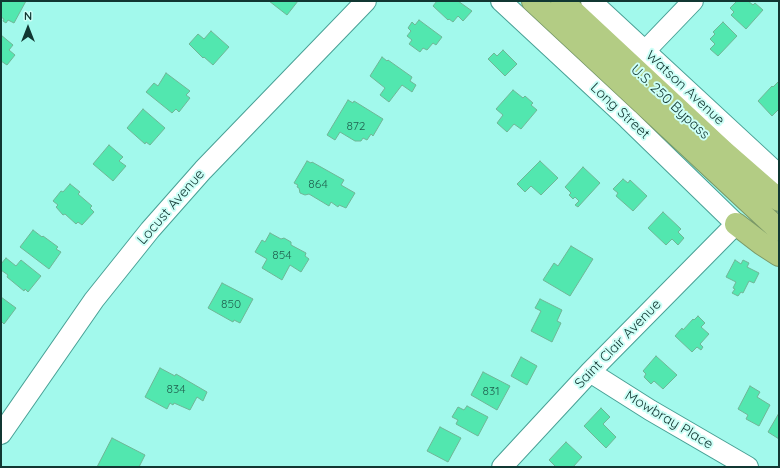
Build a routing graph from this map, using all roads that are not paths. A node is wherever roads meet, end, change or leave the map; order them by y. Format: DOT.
graph roads {
  1 [pos="366,1"];
  2 [pos="501,1"];
  3 [pos="532,1"];
  4 [pos="562,1"];
  5 [pos="591,1"];
  6 [pos="694,1"];
  7 [pos="645,51"];
  8 [pos="779,175"];
  9 [pos="779,200"];
  10 [pos="736,224"];
  11 [pos="779,230"];
  12 [pos="779,255"];
  13 [pos="590,372"];
  14 [pos="1,434"];
  15 [pos="502,467"];
  16 [pos="748,467"];
  1 -- 14 [label="street, Locust Avenue"];
  2 -- 10 [label="street, Long Street"];
  3 -- 11 [label="highway"];
  4 -- 9 [label="highway, U.S. 250 Bypass"];
  5 -- 7 [label="street, Watson Avenue"];
  6 -- 7 [label="street"];
  7 -- 8 [label="street, Watson Avenue"];
  10 -- 12 [label="highway"];
  10 -- 13 [label="street, Saint Clair Avenue"];
  13 -- 15 [label="street, Saint Clair Avenue"];
  13 -- 16 [label="street, Mowbray Place"];
}
